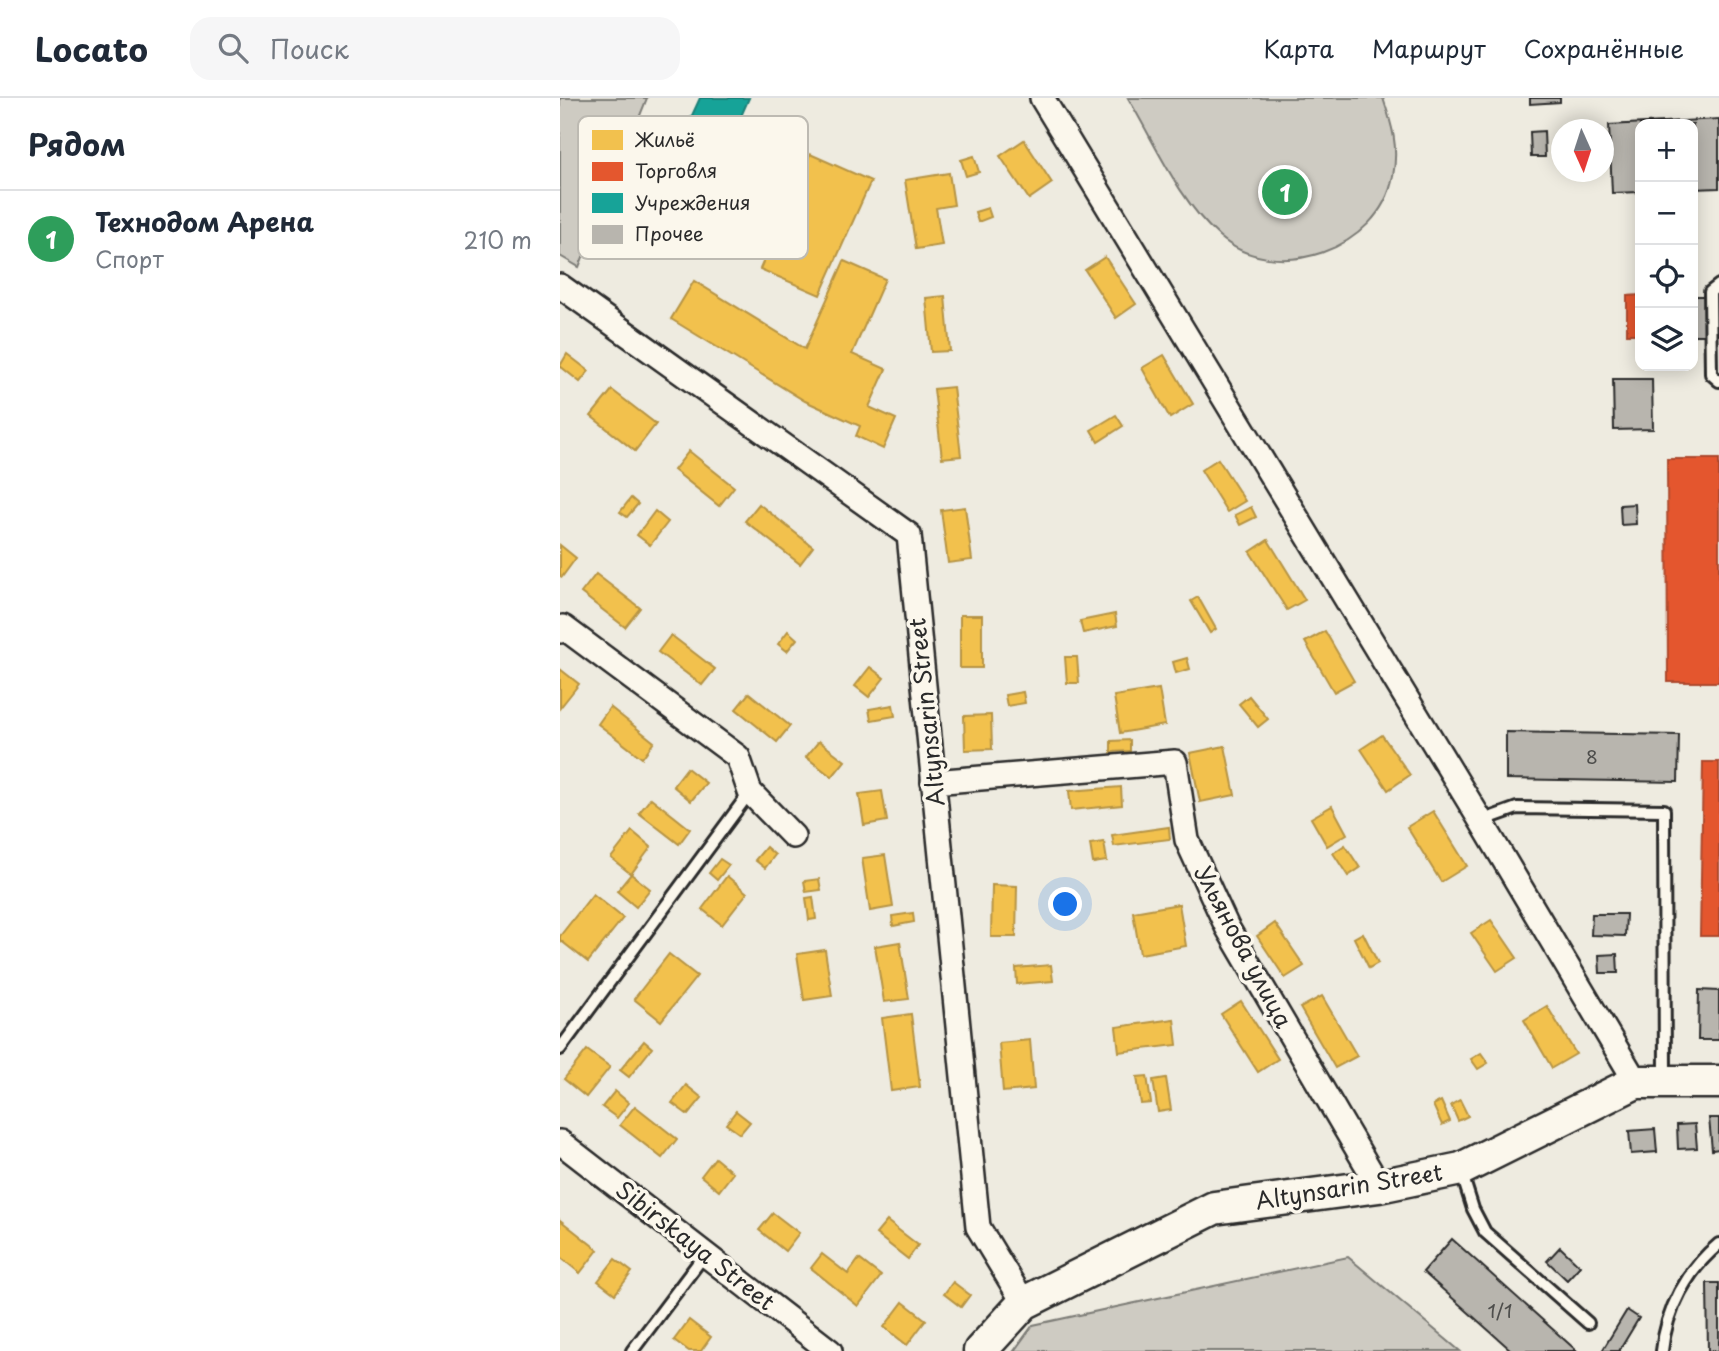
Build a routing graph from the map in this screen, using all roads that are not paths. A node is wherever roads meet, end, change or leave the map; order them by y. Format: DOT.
graph roads {
  1 [pos="1042,98"];
  2 [pos="1719,285"];
  3 [pos="560,286"];
  4 [pos="1719,382"];
  5 [pos="560,631"];
  6 [pos="933,782"];
  7 [pos="750,792"];
  8 [pos="1481,821"];
  9 [pos="793,836"];
  10 [pos="560,1049"];
  11 [pos="1650,1082"];
  12 [pos="1719,1082"];
  13 [pos="560,1142"];
  14 [pos="1461,1169"];
  15 [pos="1379,1186"];
  16 [pos="1719,1244"];
  17 [pos="705,1254"];
  18 [pos="1024,1303"];
  19 [pos="1588,1323"];
  20 [pos="632,1351"];
  21 [pos="830,1351"];
  22 [pos="980,1351"];
  23 [pos="1662,1351"];
  1 -- 8 [label="street"];
  2 -- 4 [label="lane"];
  3 -- 6 [label="street, Altynsarin Street"];
  5 -- 7 [label="street"];
  6 -- 15 [label="street, Ульянова улица"];
  6 -- 18 [label="street, Altynsarin Street"];
  7 -- 9 [label="street"];
  7 -- 10 [label="lane"];
  8 -- 11 [label="street"];
  8 -- 11 [label="lane"];
  11 -- 12 [label="street, Altynsarin Street"];
  11 -- 14 [label="street, Altynsarin Street"];
  13 -- 17 [label="street, Sibirskaya Street"];
  14 -- 15 [label="street, Altynsarin Street"];
  14 -- 19 [label="lane"];
  15 -- 18 [label="street, Altynsarin Street"];
  16 -- 23 [label="lane"];
  17 -- 20 [label="lane"];
  17 -- 21 [label="street, Sibirskaya Street"];
  18 -- 22 [label="street, Altynsarin Street"];
}
